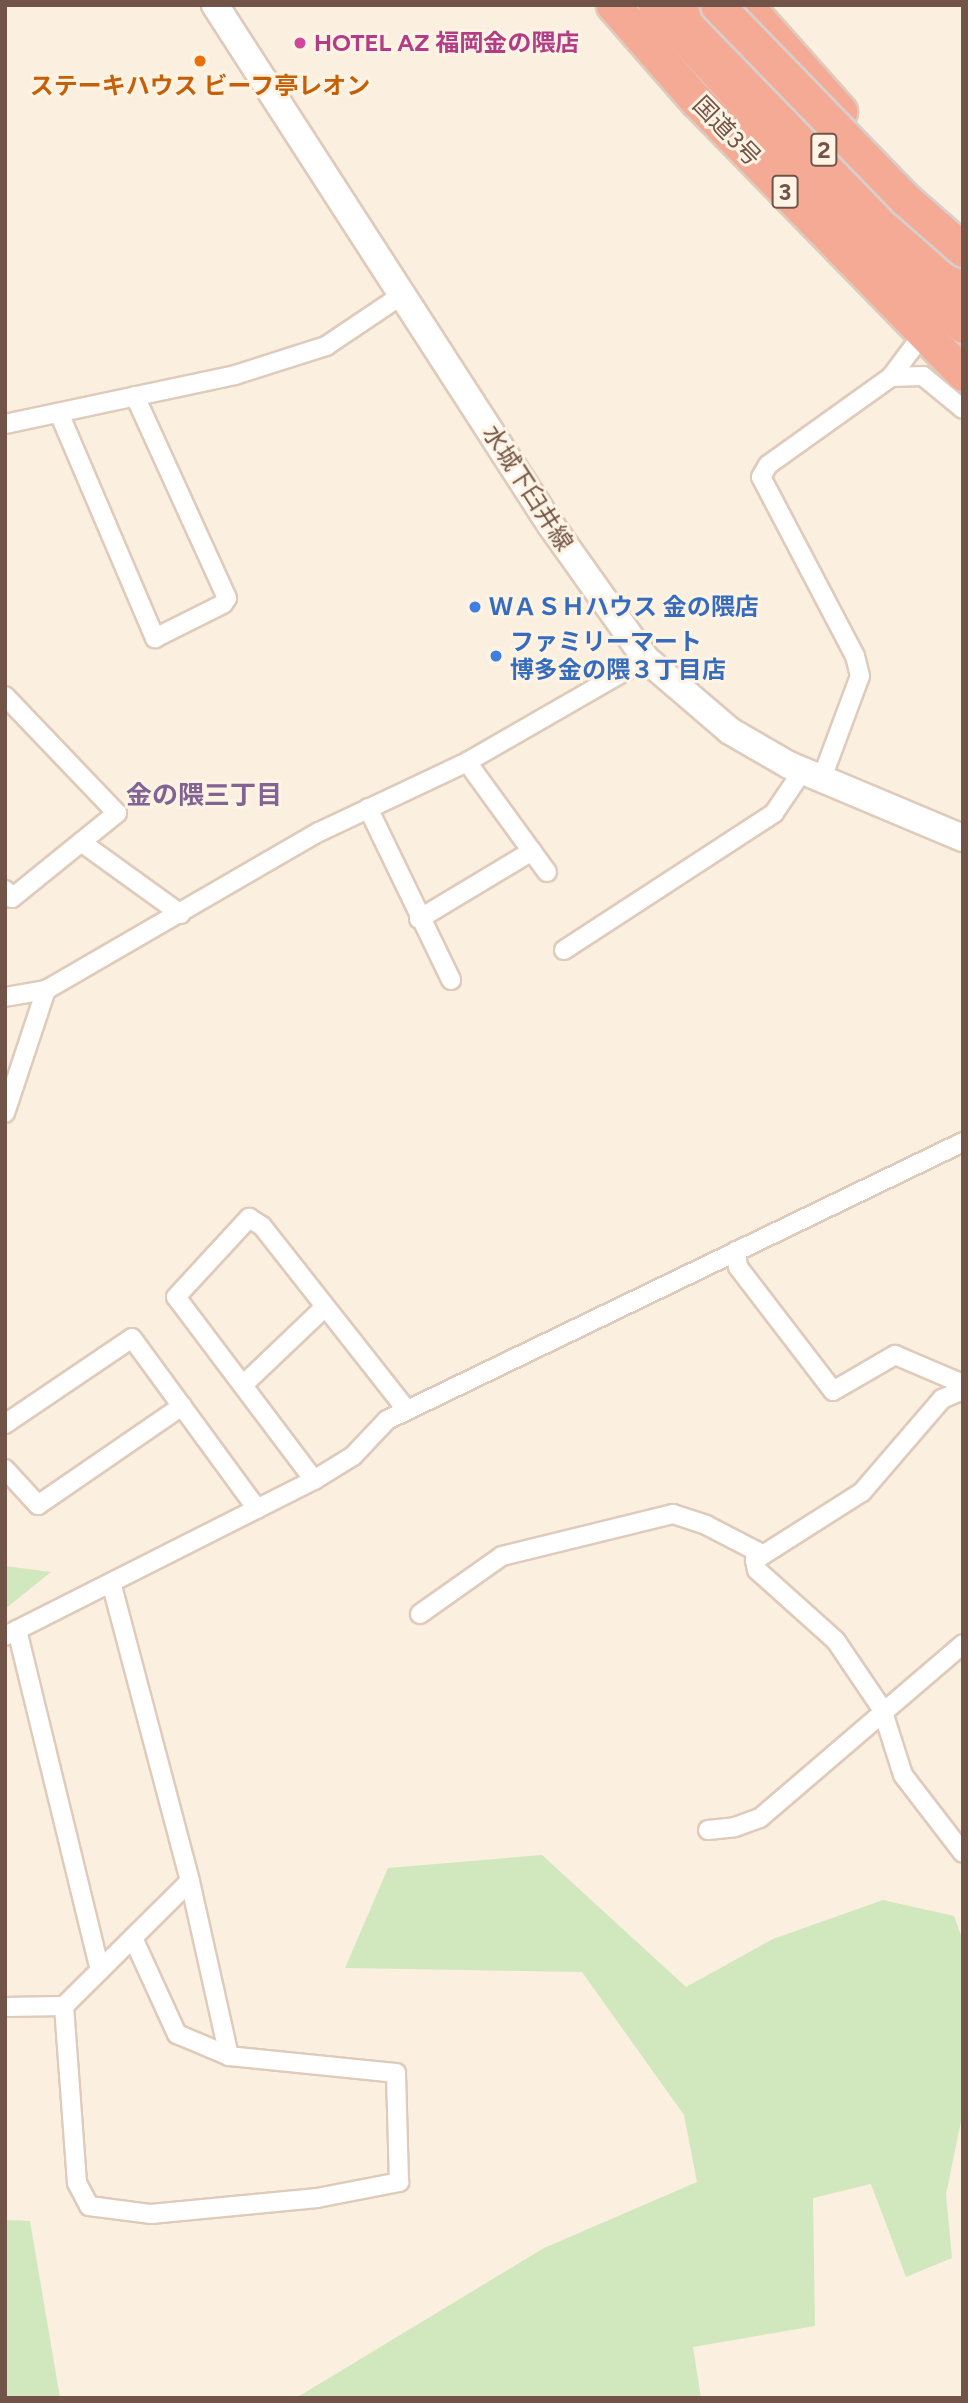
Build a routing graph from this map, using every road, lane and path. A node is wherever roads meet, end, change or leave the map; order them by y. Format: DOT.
graph roads {
  1 [pos="215,5"];
  2 [pos="613,5"];
  3 [pos="655,5"];
  4 [pos="690,5"];
  5 [pos="717,5"];
  6 [pos="746,5"];
  7 [pos="963,250"];
  8 [pos="963,261"];
  9 [pos="963,290"];
  10 [pos="405,293"];
  11 [pos="963,326"];
  12 [pos="923,334"];
  13 [pos="963,374"];
  14 [pos="891,377"];
  15 [pos="135,396"];
  16 [pos="963,409"];
  17 [pos="59,412"];
  18 [pos="5,424"];
  19 [pos="646,659"];
  20 [pos="5,696"];
  21 [pos="467,762"];
  22 [pos="812,774"];
  23 [pos="368,808"];
  24 [pos="963,838"];
  25 [pos="81,842"];
  26 [pos="532,852"];
  27 [pos="547,872"];
  28 [pos="5,890"];
  29 [pos="181,914"];
  30 [pos="419,919"];
  31 [pos="564,950"];
  32 [pos="451,980"];
  33 [pos="46,990"];
  34 [pos="5,997"];
  35 [pos="5,1113"];
  36 [pos="963,1142"];
  37 [pos="736,1251"];
  38 [pos="325,1307"];
  39 [pos="963,1384"];
  40 [pos="243,1385"];
  41 [pos="963,1390"];
  42 [pos="181,1406"];
  43 [pos="407,1410"];
  44 [pos="5,1424"];
  45 [pos="5,1469"];
  46 [pos="314,1480"];
  47 [pos="257,1509"];
  48 [pos="760,1553"];
  49 [pos="111,1583"];
  50 [pos="420,1614"];
  51 [pos="11,1633"];
  52 [pos="963,1644"];
  53 [pos="882,1709"];
  54 [pos="708,1830"];
  55 [pos="960,1844"];
  56 [pos="190,1881"];
  57 [pos="132,1938"];
  58 [pos="100,1970"];
  59 [pos="64,2006"];
  60 [pos="5,2007"];
  61 [pos="229,2056"];
  1 -- 10 [label="main road, 水城下臼井線"];
  2 -- 12 [label="highway, 国道3号 / 3"];
  3 -- 11 [label="highway, 2"];
  4 -- 9 [label="highway, 2"];
  5 -- 7 [label="highway, bridge"];
  6 -- 8 [label="highway"];
  10 -- 15 [label="street"];
  10 -- 19 [label="main road, 水城下臼井線"];
  12 -- 13 [label="highway, 国道3号 / 3"];
  12 -- 14 [label="street"];
  14 -- 16 [label="street"];
  14 -- 22 [label="street"];
  15 -- 17 [label="street"];
  15 -- 17 [label="street"];
  17 -- 18 [label="street"];
  19 -- 21 [label="street"];
  19 -- 22 [label="main road, 水城下臼井線"];
  20 -- 25 [label="street"];
  21 -- 23 [label="street"];
  21 -- 26 [label="street"];
  22 -- 24 [label="main road, 水城下臼井線"];
  22 -- 31 [label="street"];
  23 -- 29 [label="street"];
  23 -- 30 [label="street"];
  25 -- 28 [label="street"];
  25 -- 29 [label="street"];
  26 -- 27 [label="street"];
  26 -- 30 [label="street"];
  29 -- 33 [label="street"];
  30 -- 32 [label="street"];
  33 -- 34 [label="street"];
  33 -- 35 [label="street"];
  36 -- 37 [label="street"];
  37 -- 39 [label="street"];
  37 -- 43 [label="street"];
  38 -- 40 [label="street"];
  38 -- 40 [label="street"];
  38 -- 43 [label="street"];
  40 -- 46 [label="street"];
  41 -- 48 [label="street"];
  42 -- 44 [label="street"];
  42 -- 45 [label="street"];
  42 -- 47 [label="street"];
  43 -- 46 [label="street"];
  46 -- 47 [label="street"];
  47 -- 49 [label="street"];
  48 -- 50 [label="street"];
  48 -- 53 [label="street"];
  49 -- 51 [label="street"];
  49 -- 56 [label="street"];
  51 -- 58 [label="street"];
  52 -- 53 [label="street"];
  53 -- 54 [label="street"];
  53 -- 55 [label="street"];
  56 -- 57 [label="street"];
  56 -- 61 [label="street"];
  57 -- 58 [label="street"];
  57 -- 61 [label="street"];
  58 -- 59 [label="street"];
  59 -- 60 [label="street"];
  59 -- 61 [label="street"];
}
